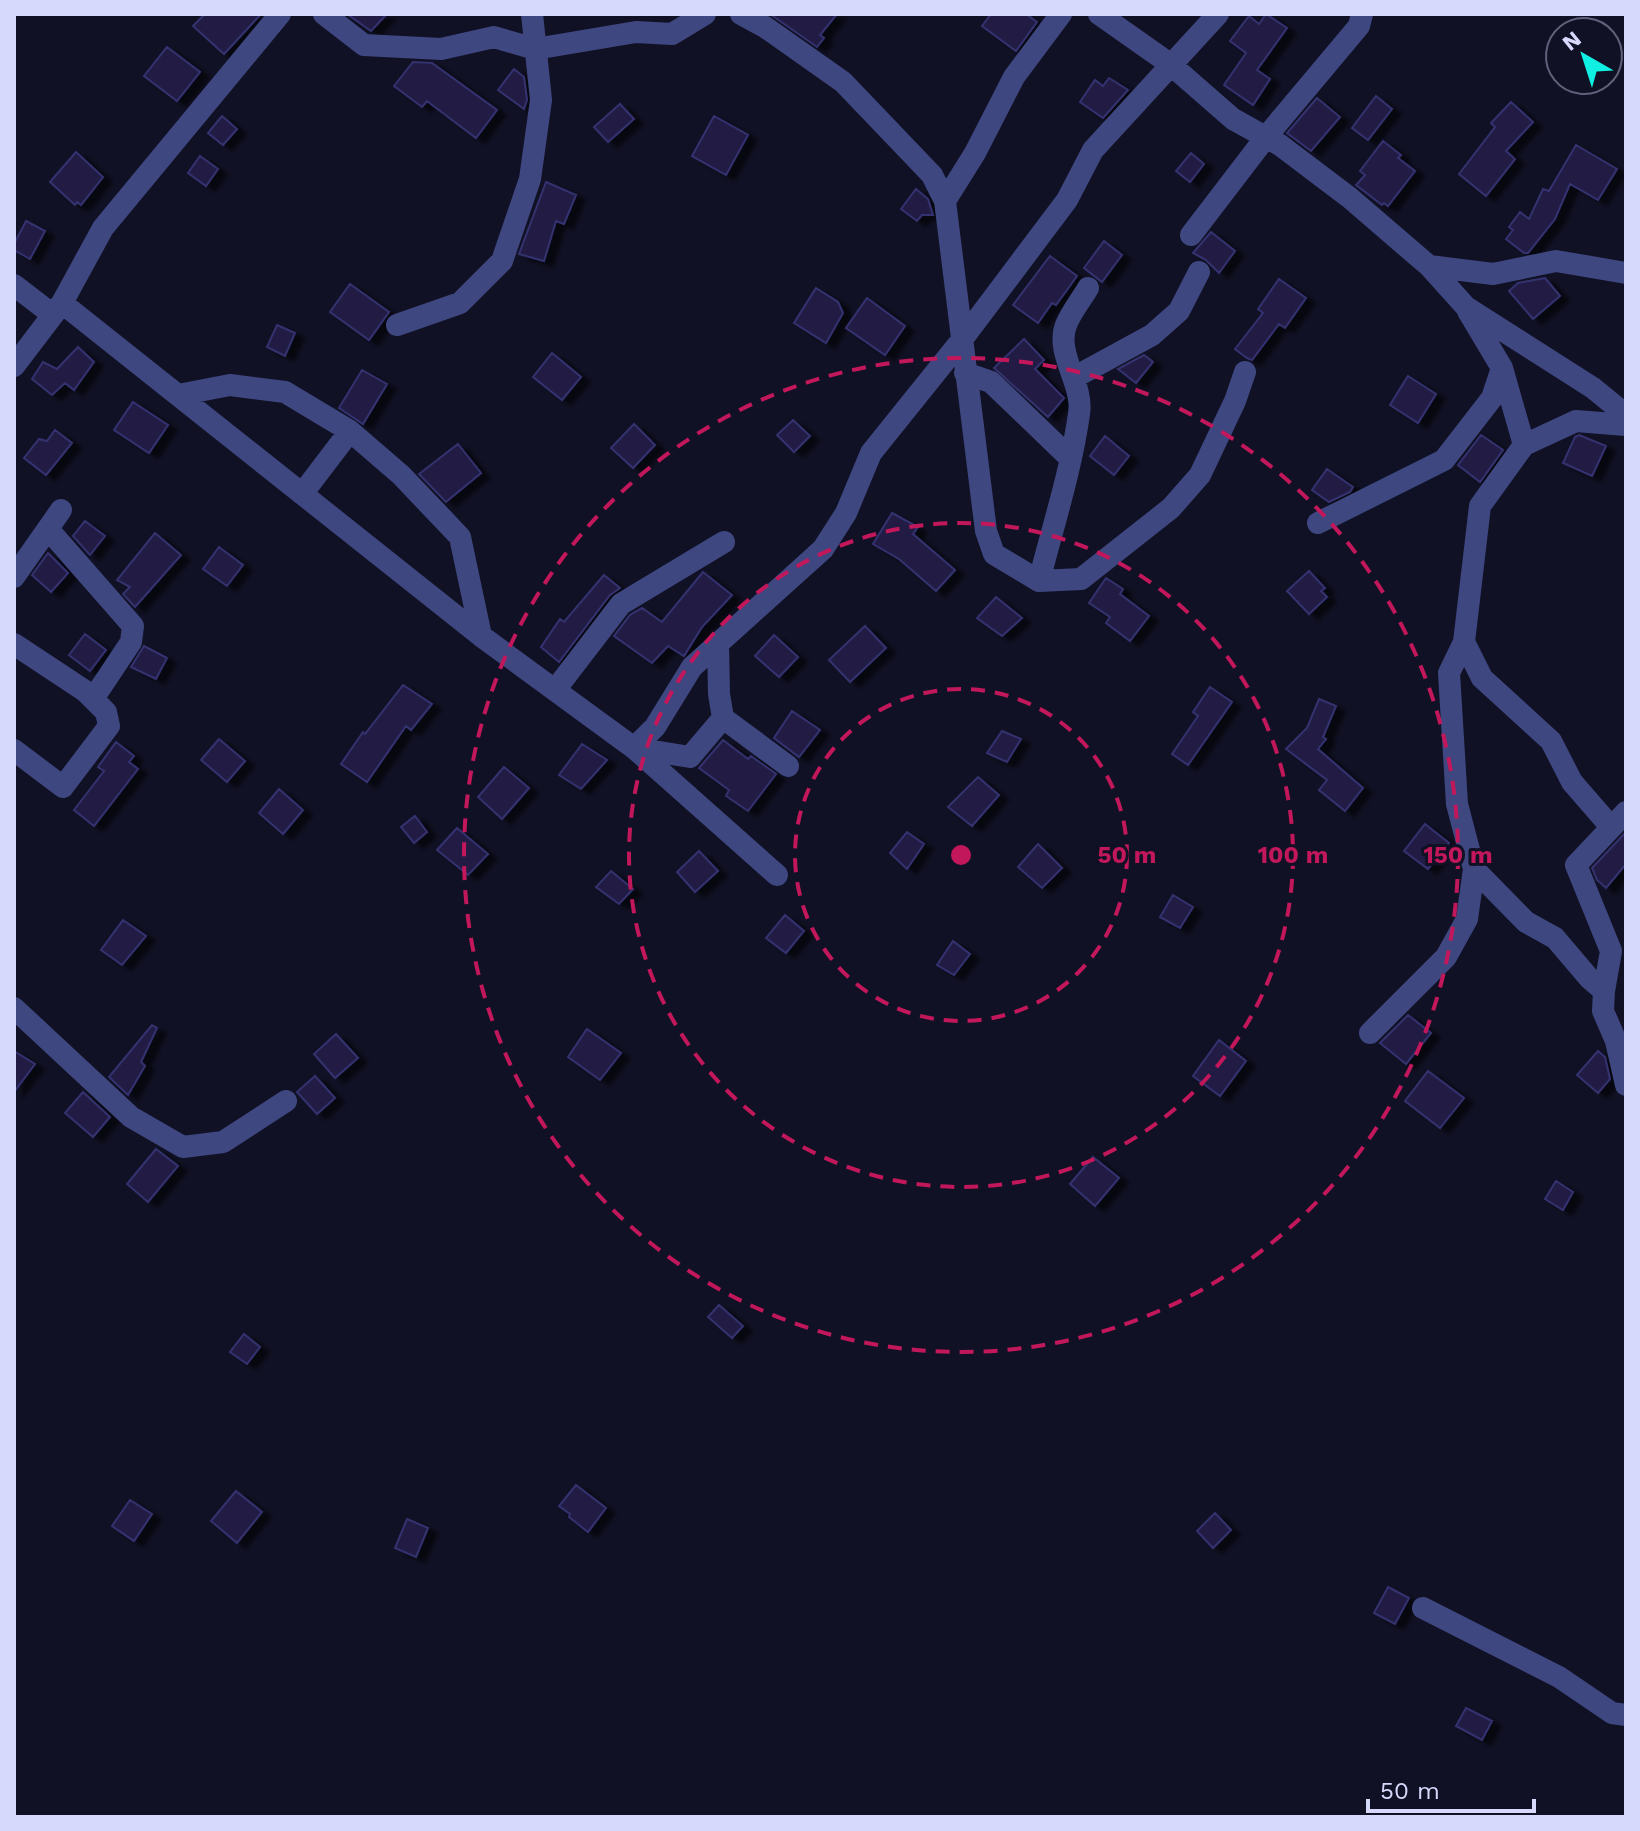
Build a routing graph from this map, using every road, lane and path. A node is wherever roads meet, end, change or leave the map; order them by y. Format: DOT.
graph roads {
  1 [pos="280,14"];
  2 [pos="324,14"];
  3 [pos="532,14"];
  4 [pos="705,14"];
  5 [pos="741,14"];
  6 [pos="1061,14"];
  7 [pos="1099,14"];
  8 [pos="1218,14"];
  9 [pos="1362,14"];
  10 [pos="768,20"];
  11 [pos="535,49"];
  12 [pos="1170,64"];
  13 [pos="1266,137"];
  14 [pos="945,201"];
  15 [pos="1191,235"];
  16 [pos="1429,266"];
  17 [pos="1199,272"];
  18 [pos="1626,273"];
  19 [pos="14,285"];
  20 [pos="1088,288"];
  21 [pos="1466,307"];
  22 [pos="57,309"];
  23 [pos="397,325"];
  24 [pos="961,341"];
  25 [pos="14,366"];
  26 [pos="1502,368"];
  27 [pos="1245,372"];
  28 [pos="965,373"];
  29 [pos="1075,377"];
  30 [pos="178,395"];
  31 [pos="1626,415"];
  32 [pos="1626,425"];
  33 [pos="350,431"];
  34 [pos="1524,445"];
  35 [pos="1071,459"];
  36 [pos="302,494"];
  37 [pos="61,510"];
  38 [pos="1318,523"];
  39 [pos="48,529"];
  40 [pos="724,542"];
  41 [pos="14,577"];
  42 [pos="1039,581"];
  43 [pos="481,636"];
  44 [pos="1464,642"];
  45 [pos="718,643"];
  46 [pos="14,644"];
  47 [pos="555,690"];
  48 [pos="93,699"];
  49 [pos="723,718"];
  50 [pos="634,748"];
  51 [pos="14,750"];
  52 [pos="788,766"];
  53 [pos="1618,820"];
  54 [pos="1474,869"];
  55 [pos="777,875"];
  56 [pos="1604,991"];
  57 [pos="14,1008"];
  58 [pos="1370,1033"];
  59 [pos="1626,1085"];
  60 [pos="286,1101"];
  61 [pos="1423,1608"];
  62 [pos="1626,1715"];
  1 -- 22 [label="street"];
  2 -- 11 [label="street"];
  3 -- 11 [label="street"];
  4 -- 11 [label="street"];
  5 -- 10 [label="street"];
  6 -- 14 [label="street"];
  7 -- 12 [label="street"];
  8 -- 12 [label="street"];
  9 -- 13 [label="street"];
  10 -- 14 [label="street"];
  11 -- 23 [label="street"];
  12 -- 13 [label="street"];
  12 -- 24 [label="street"];
  13 -- 15 [label="street"];
  13 -- 16 [label="street"];
  14 -- 24 [label="street"];
  16 -- 18 [label="street"];
  16 -- 21 [label="street"];
  17 -- 29 [label="street"];
  19 -- 22 [label="street"];
  20 -- 29 [label="street"];
  21 -- 26 [label="street"];
  21 -- 31 [label="street"];
  22 -- 25 [label="street"];
  22 -- 30 [label="street"];
  24 -- 28 [label="street"];
  24 -- 45 [label="street"];
  26 -- 34 [label="street"];
  26 -- 38 [label="street"];
  27 -- 42 [label="street"];
  28 -- 35 [label="street"];
  28 -- 42 [label="street"];
  29 -- 35 [label="street"];
  30 -- 33 [label="street"];
  30 -- 36 [label="street"];
  32 -- 34 [label="street"];
  33 -- 36 [label="street"];
  33 -- 43 [label="street"];
  34 -- 44 [label="street"];
  35 -- 42 [label="street"];
  36 -- 43 [label="street"];
  37 -- 39 [label="street"];
  39 -- 41 [label="street"];
  39 -- 48 [label="street"];
  40 -- 47 [label="street"];
  43 -- 47 [label="street"];
  44 -- 53 [label="street"];
  44 -- 54 [label="street"];
  45 -- 49 [label="street"];
  45 -- 50 [label="street"];
  46 -- 48 [label="street"];
  47 -- 50 [label="street"];
  48 -- 51 [label="street"];
  49 -- 50 [label="street"];
  49 -- 52 [label="street"];
  50 -- 55 [label="street"];
  53 -- 56 [label="street"];
  54 -- 56 [label="street"];
  54 -- 58 [label="street"];
  56 -- 59 [label="street"];
  57 -- 60 [label="street"];
  61 -- 62 [label="street"];
}
